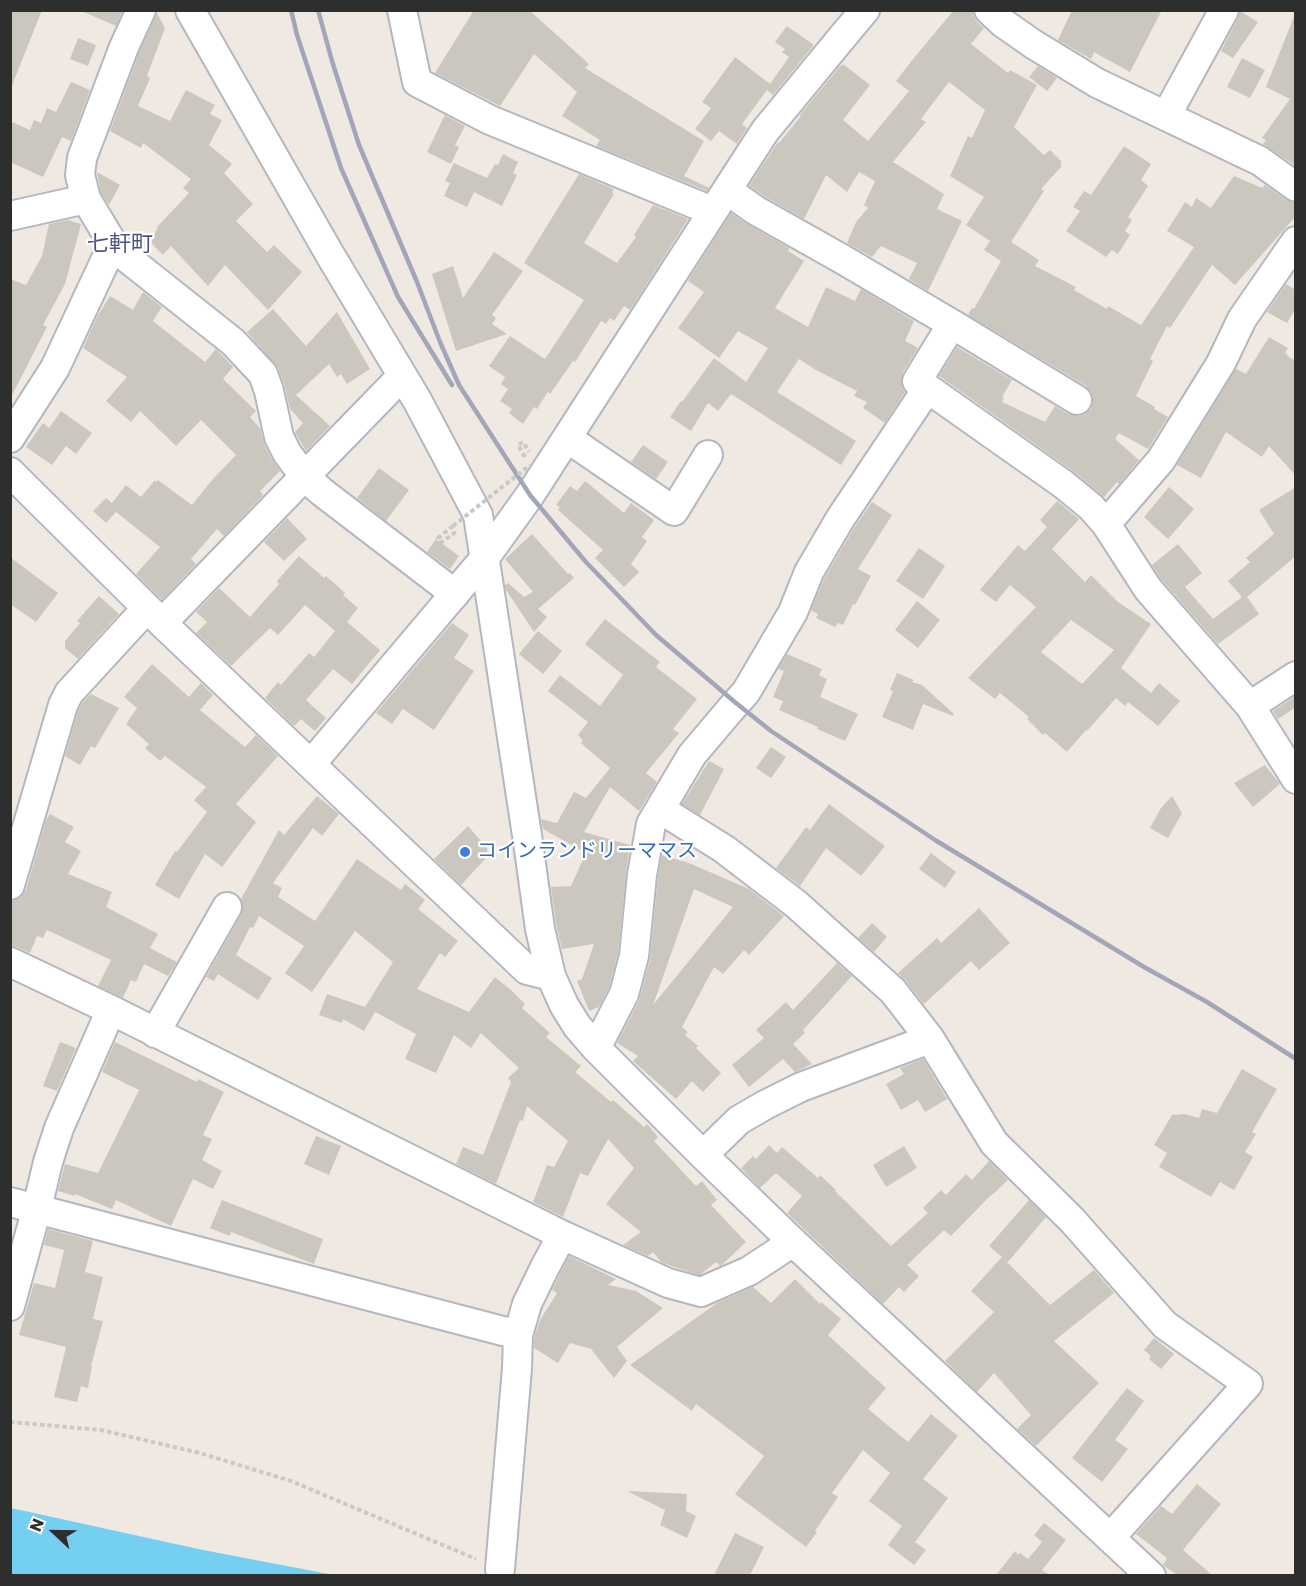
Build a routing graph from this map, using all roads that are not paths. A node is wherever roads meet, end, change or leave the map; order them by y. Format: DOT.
graph roads {
  1 [pos="141,10"];
  2 [pos="190,10"];
  3 [pos="402,10"];
  4 [pos="865,10"];
  5 [pos="989,10"];
  6 [pos="1224,10"];
  7 [pos="1166,116"];
  8 [pos="1296,187"];
  9 [pos="86,199"];
  10 [pos="720,201"];
  11 [pos="10,216"];
  12 [pos="1296,241"];
  13 [pos="112,244"];
  14 [pos="952,324"];
  15 [pos="402,376"];
  16 [pos="927,389"];
  17 [pos="1077,400"];
  18 [pos="10,438"];
  19 [pos="567,438"];
  20 [pos="708,455"];
  21 [pos="10,472"];
  22 [pos="304,476"];
  23 [pos="1106,524"];
  24 [pos="484,559"];
  25 [pos="455,594"];
  26 [pos="155,616"];
  27 [pos="1296,676"];
  28 [pos="1250,706"];
  29 [pos="1288,747"];
  30 [pos="311,764"];
  31 [pos="1296,779"];
  32 [pos="660,808"];
  33 [pos="16,846"];
  34 [pos="10,885"];
  35 [pos="227,907"];
  36 [pos="10,962"];
  37 [pos="551,976"];
  38 [pos="111,1010"];
  39 [pos="155,1033"];
  40 [pos="930,1039"];
  41 [pos="596,1048"];
  42 [pos="703,1155"];
  43 [pos="24,1205"];
  44 [pos="562,1235"];
  45 [pos="793,1242"];
  46 [pos="11,1304"];
  47 [pos="518,1335"];
  48 [pos="1110,1538"];
  49 [pos="500,1569"];
  50 [pos="1151,1575"];
  1 -- 9 [label="street"];
  2 -- 15 [label="street"];
  3 -- 10 [label="street"];
  4 -- 10 [label="street"];
  5 -- 7 [label="street"];
  6 -- 7 [label="street"];
  7 -- 8 [label="street"];
  9 -- 11 [label="street"];
  9 -- 13 [label="street"];
  10 -- 14 [label="street"];
  10 -- 19 [label="street"];
  12 -- 23 [label="street"];
  13 -- 18 [label="street"];
  13 -- 22 [label="street"];
  14 -- 16 [label="street"];
  14 -- 17 [label="street"];
  15 -- 22 [label="street"];
  15 -- 24 [label="street"];
  16 -- 23 [label="street"];
  16 -- 32 [label="street"];
  19 -- 20 [label="street"];
  19 -- 24 [label="street"];
  21 -- 26 [label="street"];
  22 -- 25 [label="street"];
  22 -- 26 [label="street"];
  23 -- 28 [label="street"];
  24 -- 25 [label="street"];
  24 -- 37 [label="street"];
  25 -- 30 [label="street"];
  26 -- 30 [label="street"];
  26 -- 33 [label="street"];
  27 -- 28 [label="street"];
  28 -- 29 [label="street"];
  29 -- 31 [label="street"];
  30 -- 37 [label="street"];
  32 -- 40 [label="street"];
  32 -- 41 [label="street"];
  33 -- 34 [label="street"];
  35 -- 39 [label="street"];
  36 -- 38 [label="street"];
  37 -- 41 [label="street"];
  38 -- 39 [label="street"];
  38 -- 43 [label="street"];
  39 -- 44 [label="street"];
  40 -- 42 [label="street"];
  40 -- 48 [label="street"];
  41 -- 42 [label="street"];
  42 -- 45 [label="street"];
  43 -- 46 [label="street"];
  43 -- 47 [label="street"];
  44 -- 45 [label="street"];
  44 -- 47 [label="street"];
  45 -- 48 [label="street"];
  47 -- 49 [label="street"];
  48 -- 50 [label="street"];
}
